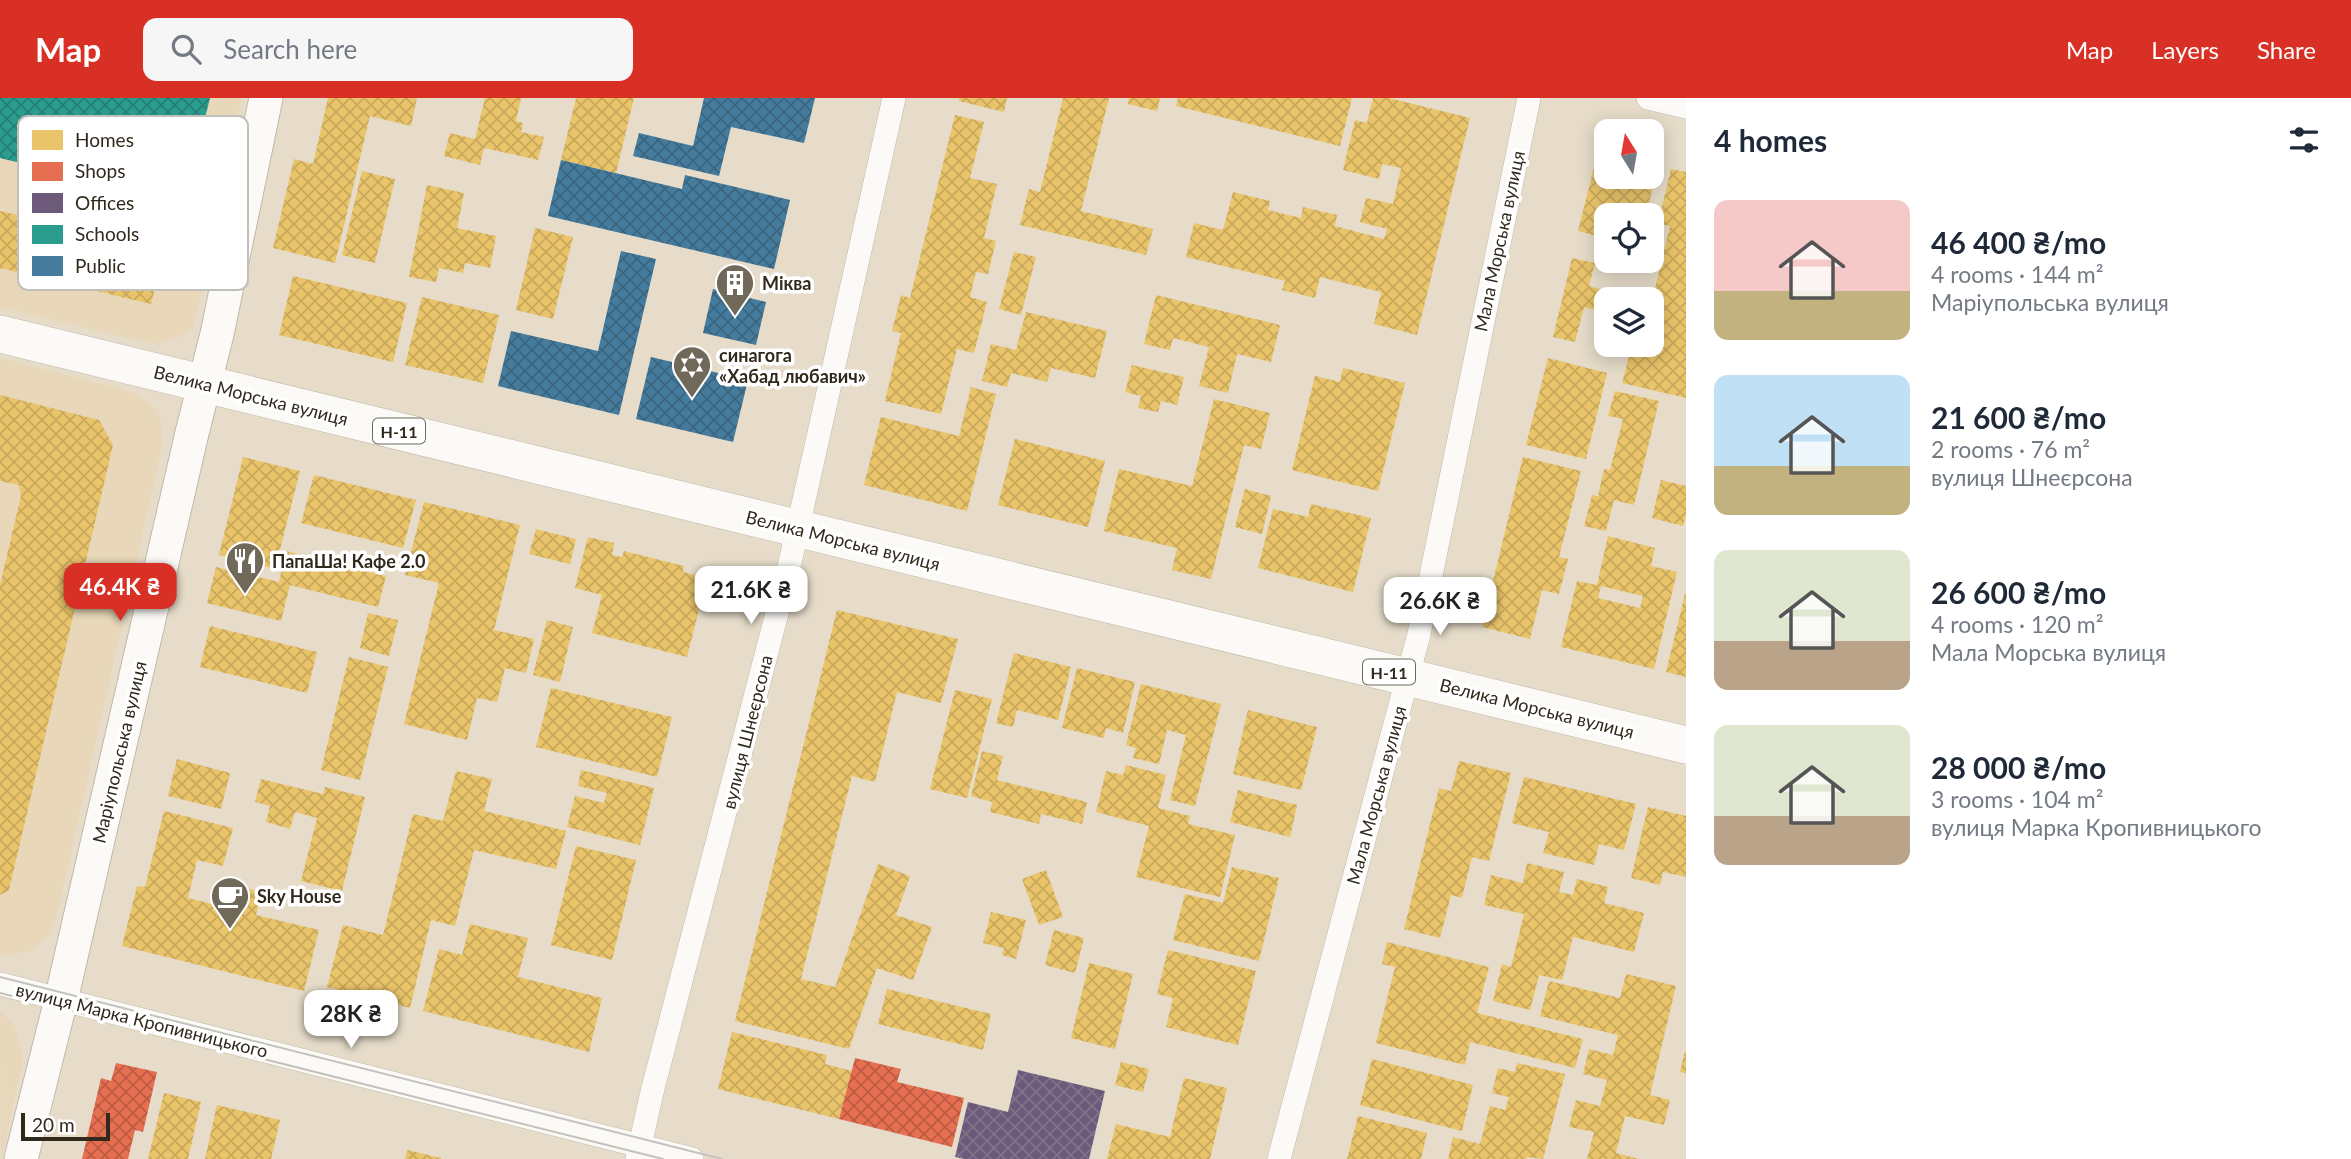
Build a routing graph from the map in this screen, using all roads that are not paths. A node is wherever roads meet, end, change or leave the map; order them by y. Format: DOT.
graph roads {
  1 [pos="266,98"];
  2 [pos="894,98"];
  3 [pos="1529,98"];
  4 [pos="1648,98"];
  5 [pos="1686,107"];
  6 [pos="248,185"];
  7 [pos="226,290"];
  8 [pos="0,334"];
  9 [pos="205,384"];
  10 [pos="797,528"];
  11 [pos="1408,677"];
  12 [pos="1686,745"];
  13 [pos="0,984"];
  14 [pos="61,1000"];
  15 [pos="638,1153"];
  16 [pos="22,1159"];
  17 [pos="692,1159"];
  18 [pos="1279,1159"];
  1 -- 6 [label="street, Маріупольська вулиця"];
  2 -- 10 [label="street, вулиця Шнеєрсона"];
  3 -- 11 [label="street, Мала Морська вулиця"];
  4 -- 5 [label="street"];
  7 -- 9 [label="street, Маріупольська вулиця"];
  8 -- 9 [label="main road, Велика Морська вулиця / Н-11"];
  9 -- 10 [label="main road, Велика Морська вулиця / Н-11"];
  9 -- 14 [label="street, Маріупольська вулиця"];
  10 -- 11 [label="main road, Велика Морська вулиця / Н-11"];
  10 -- 15 [label="street, вулиця Шнеєрсона"];
  11 -- 12 [label="main road, Велика Морська вулиця / Н-11"];
  11 -- 18 [label="street, Мала Морська вулиця"];
  13 -- 14 [label="street, вулиця Марка Кропивницького"];
  14 -- 15 [label="street, вулиця Марка Кропивницького"];
  14 -- 16 [label="street, Маріупольська вулиця"];
  15 -- 17 [label="street, вулиця Марка Кропивницького"];
}
